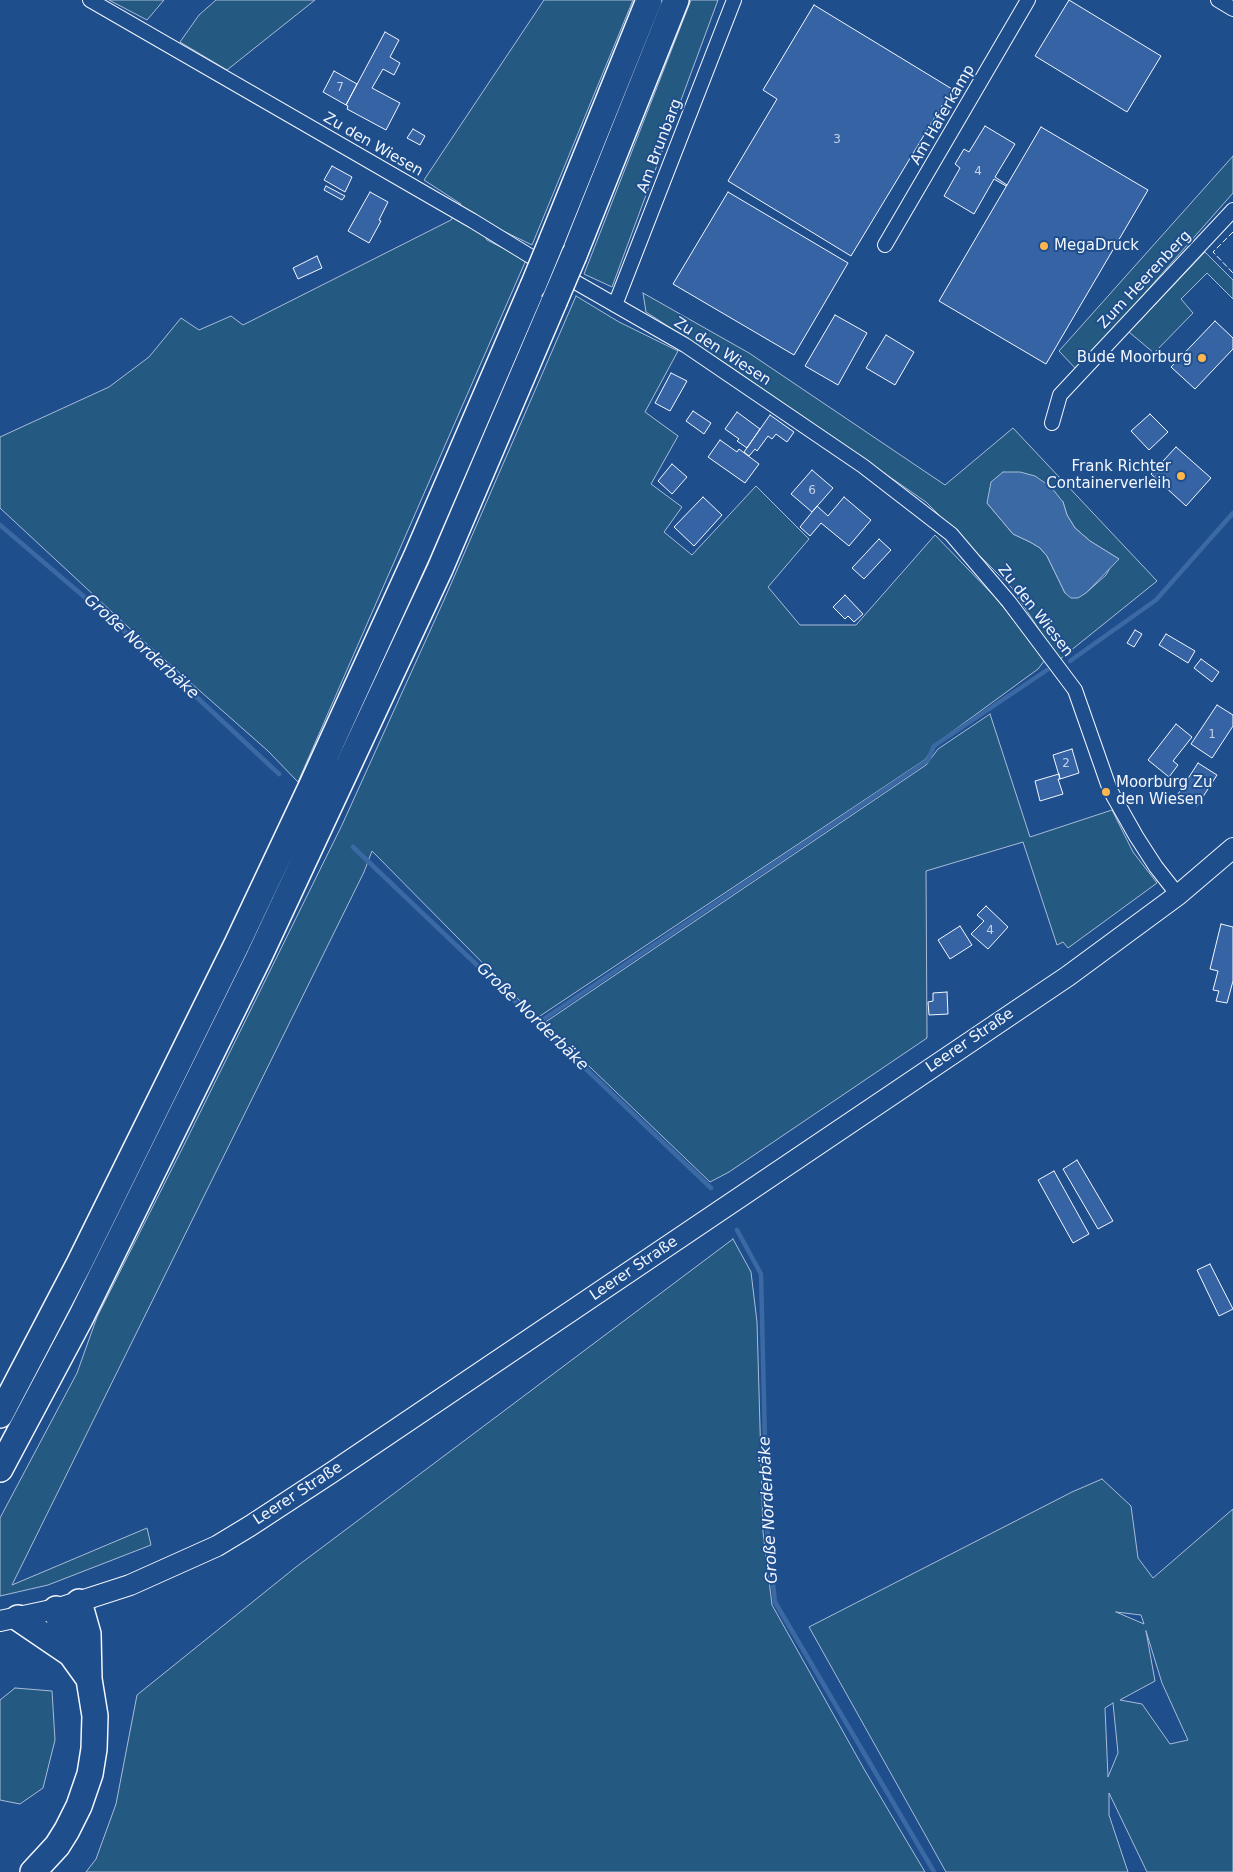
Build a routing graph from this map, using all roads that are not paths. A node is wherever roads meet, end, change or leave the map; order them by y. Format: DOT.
graph roads {
  1 [pos="90,0"];
  2 [pos="649,0"];
  3 [pos="676,0"];
  4 [pos="734,0"];
  5 [pos="1028,0"];
  6 [pos="1218,0"];
  7 [pos="1233,8"];
  8 [pos="1233,210"];
  9 [pos="885,245"];
  10 [pos="615,305"];
  11 [pos="1052,423"];
  12 [pos="1232,851"];
  13 [pos="1178,895"];
  14 [pos="0,1415"];
  15 [pos="0,1469"];
  16 [pos="68,1605"];
  17 [pos="9,1620"];
  18 [pos="71,1654"];
  19 [pos="89,1679"];
  20 [pos="33,1872"];
  1 -- 10 [label="street, Zu den Wiesen"];
  2 -- 14 [label="highway, bridge"];
  3 -- 15 [label="highway, bridge"];
  4 -- 10 [label="street, Am Brunbarg"];
  5 -- 9 [label="street, Am Haferkamp"];
  6 -- 7 [label="street"];
  8 -- 11 [label="street, Zum Heerenberg"];
  10 -- 13 [label="street, Zu den Wiesen"];
  12 -- 13 [label="main road, Leerer Straße"];
  13 -- 16 [label="main road, Leerer Straße"];
  16 -- 17 [label="main road, Leerer Straße"];
  16 -- 18 [label="highway"];
  16 -- 19 [label="highway"];
  17 -- 18 [label="highway"];
  18 -- 19 [label="highway"];
  19 -- 20 [label="highway"];
}
